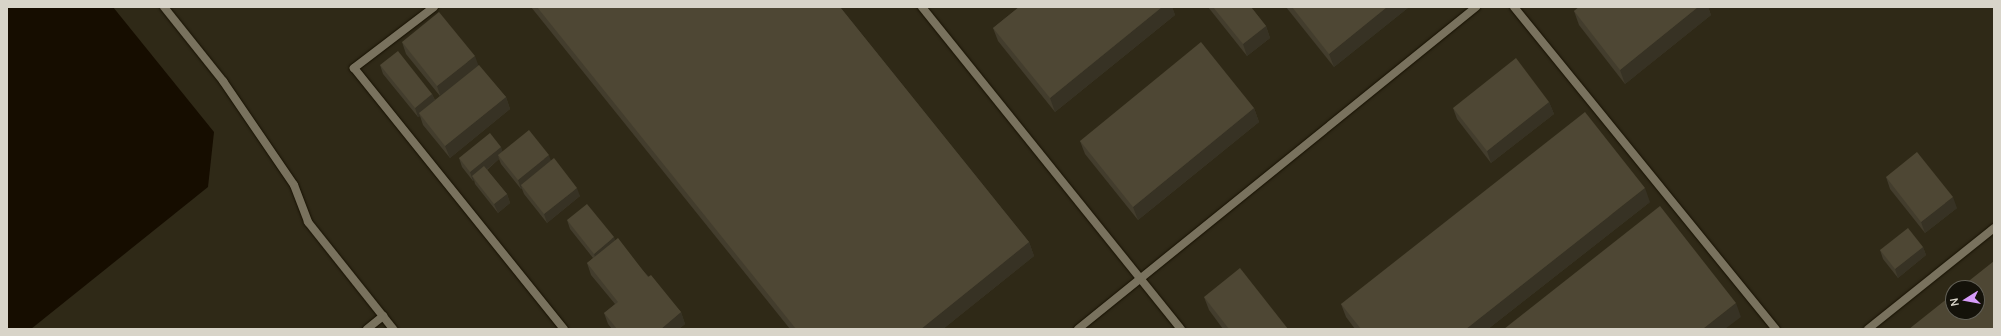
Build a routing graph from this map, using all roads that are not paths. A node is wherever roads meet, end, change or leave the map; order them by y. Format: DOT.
graph roads {
  1 [pos="164,7"];
  2 [pos="434,7"];
  3 [pos="922,7"];
  4 [pos="1476,7"];
  5 [pos="1514,7"];
  6 [pos="1994,228"];
  7 [pos="1140,278"];
  8 [pos="383,316"];
  9 [pos="367,329"];
  10 [pos="393,329"];
  11 [pos="564,329"];
  12 [pos="1078,329"];
  13 [pos="1181,329"];
  14 [pos="1776,329"];
  15 [pos="1868,329"];
  1 -- 8 [label="lane"];
  2 -- 11 [label="lane"];
  3 -- 7 [label="lane"];
  4 -- 7 [label="lane"];
  5 -- 14 [label="lane"];
  6 -- 15 [label="lane"];
  7 -- 12 [label="lane"];
  7 -- 13 [label="lane"];
  8 -- 9 [label="lane"];
  8 -- 10 [label="lane"];
}
